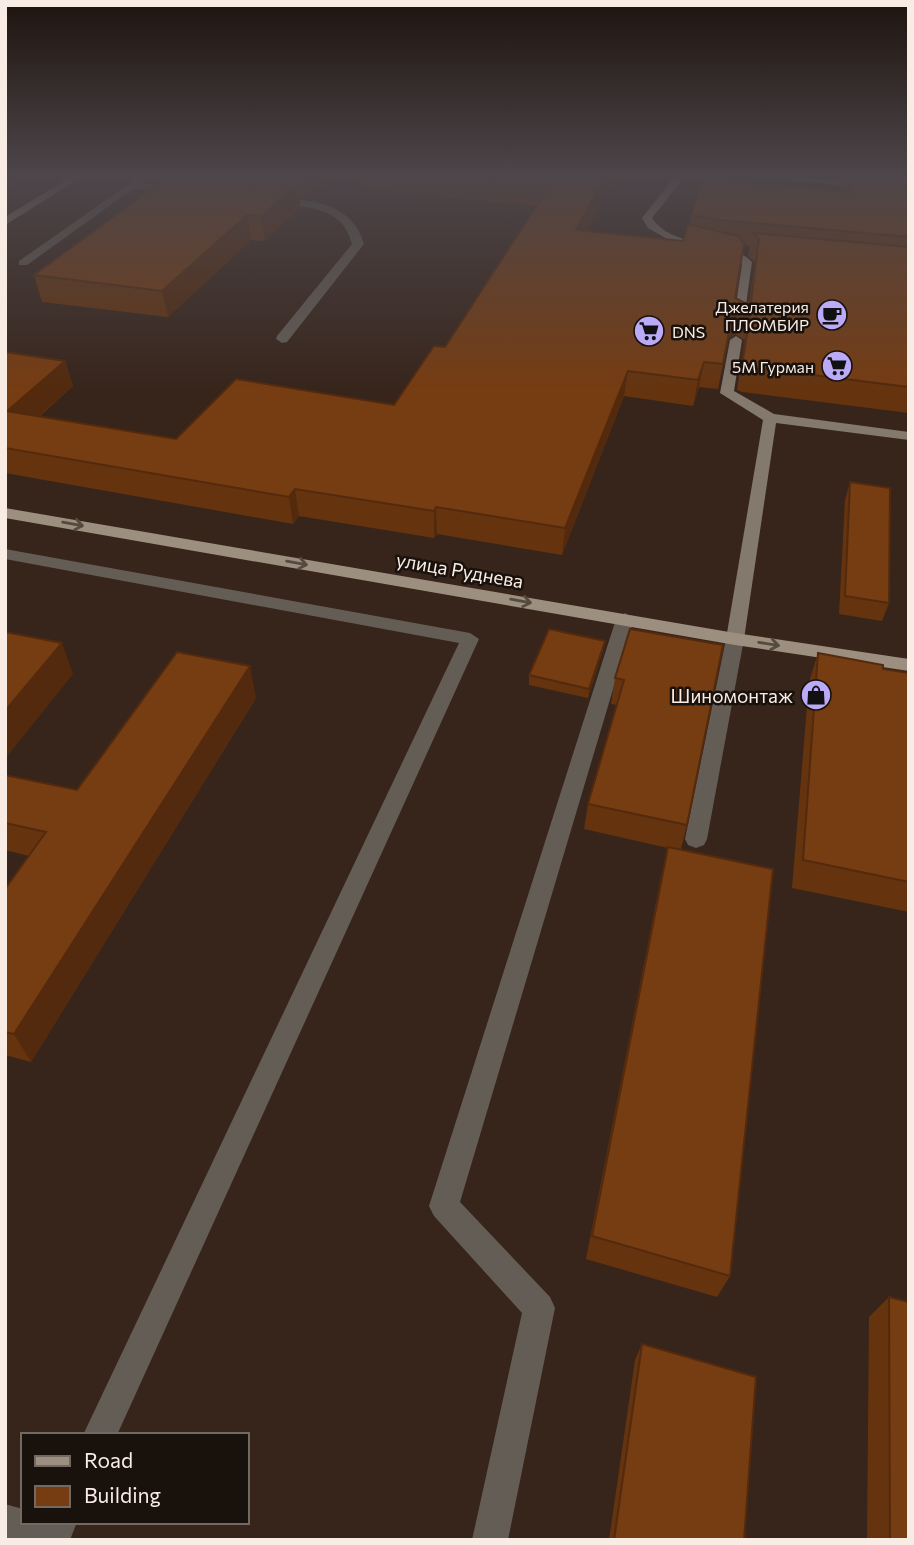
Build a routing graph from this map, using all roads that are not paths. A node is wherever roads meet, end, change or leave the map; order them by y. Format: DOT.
graph roads {
  1 [pos="45,247"];
  2 [pos="356,247"];
  3 [pos="713,247"];
  4 [pos="716,248"];
  5 [pos="758,252"];
  6 [pos="23,263"];
  7 [pos="739,323"];
  8 [pos="282,339"];
  9 [pos="736,340"];
  10 [pos="770,418"];
  11 [pos="909,436"];
  12 [pos="5,513"];
  13 [pos="5,554"];
  14 [pos="625,619"];
  15 [pos="735,639"];
  16 [pos="909,665"];
  17 [pos="696,839"];
  18 [pos="101,1433"];
  19 [pos="5,1521"];
  20 [pos="59,1524"];
  21 [pos="489,1540"];
  1 -- 6 [label="lane"];
  2 -- 8 [label="lane"];
  3 -- 4 [label="street"];
  4 -- 5 [label="lane"];
  4 -- 7 [label="street"];
  9 -- 10 [label="street"];
  10 -- 11 [label="street"];
  10 -- 15 [label="street"];
  12 -- 14 [label="main road, улица Руднева, one-way"];
  13 -- 18 [label="lane"];
  14 -- 15 [label="main road, улица Руднева"];
  14 -- 21 [label="lane"];
  15 -- 16 [label="main road, улица Руднева, one-way"];
  15 -- 17 [label="lane"];
  19 -- 20 [label="lane"];
}
